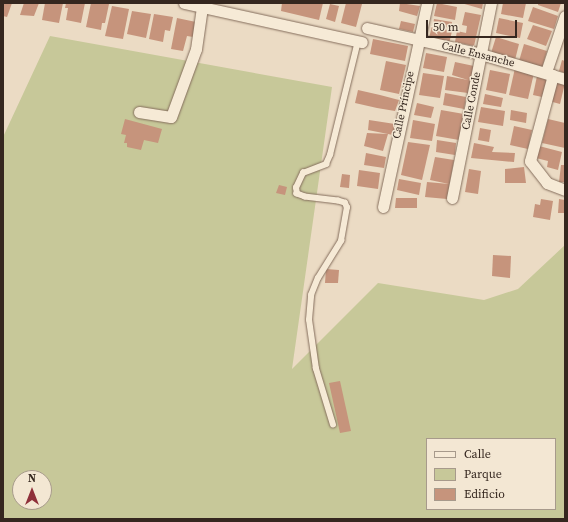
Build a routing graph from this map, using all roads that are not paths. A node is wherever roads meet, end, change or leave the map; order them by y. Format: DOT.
graph roads {
  1 [pos="184,3"];
  2 [pos="428,3"];
  3 [pos="491,3"];
  4 [pos="202,7"];
  5 [pos="565,16"];
  6 [pos="367,28"];
  7 [pos="418,41"];
  8 [pos="360,42"];
  9 [pos="481,54"];
  10 [pos="549,74"];
  11 [pos="565,79"];
  12 [pos="139,112"];
  13 [pos="565,190"];
  14 [pos="452,198"];
  15 [pos="383,206"];
  16 [pos="333,425"];
  1 -- 4 [label="street"];
  2 -- 7 [label="street, Calle Príncipe"];
  3 -- 9 [label="street, Calle Conde"];
  4 -- 8 [label="street"];
  4 -- 12 [label="street"];
  5 -- 10 [label="street"];
  6 -- 7 [label="street, Calle Ensanche"];
  6 -- 8 [label="lane"];
  7 -- 9 [label="street, Calle Ensanche"];
  7 -- 15 [label="street, Calle Príncipe"];
  8 -- 16 [label="lane"];
  9 -- 10 [label="street, Calle Ensanche"];
  9 -- 14 [label="street, Calle Conde"];
  10 -- 11 [label="street, Calle Ensanche"];
  10 -- 13 [label="street"];
}
